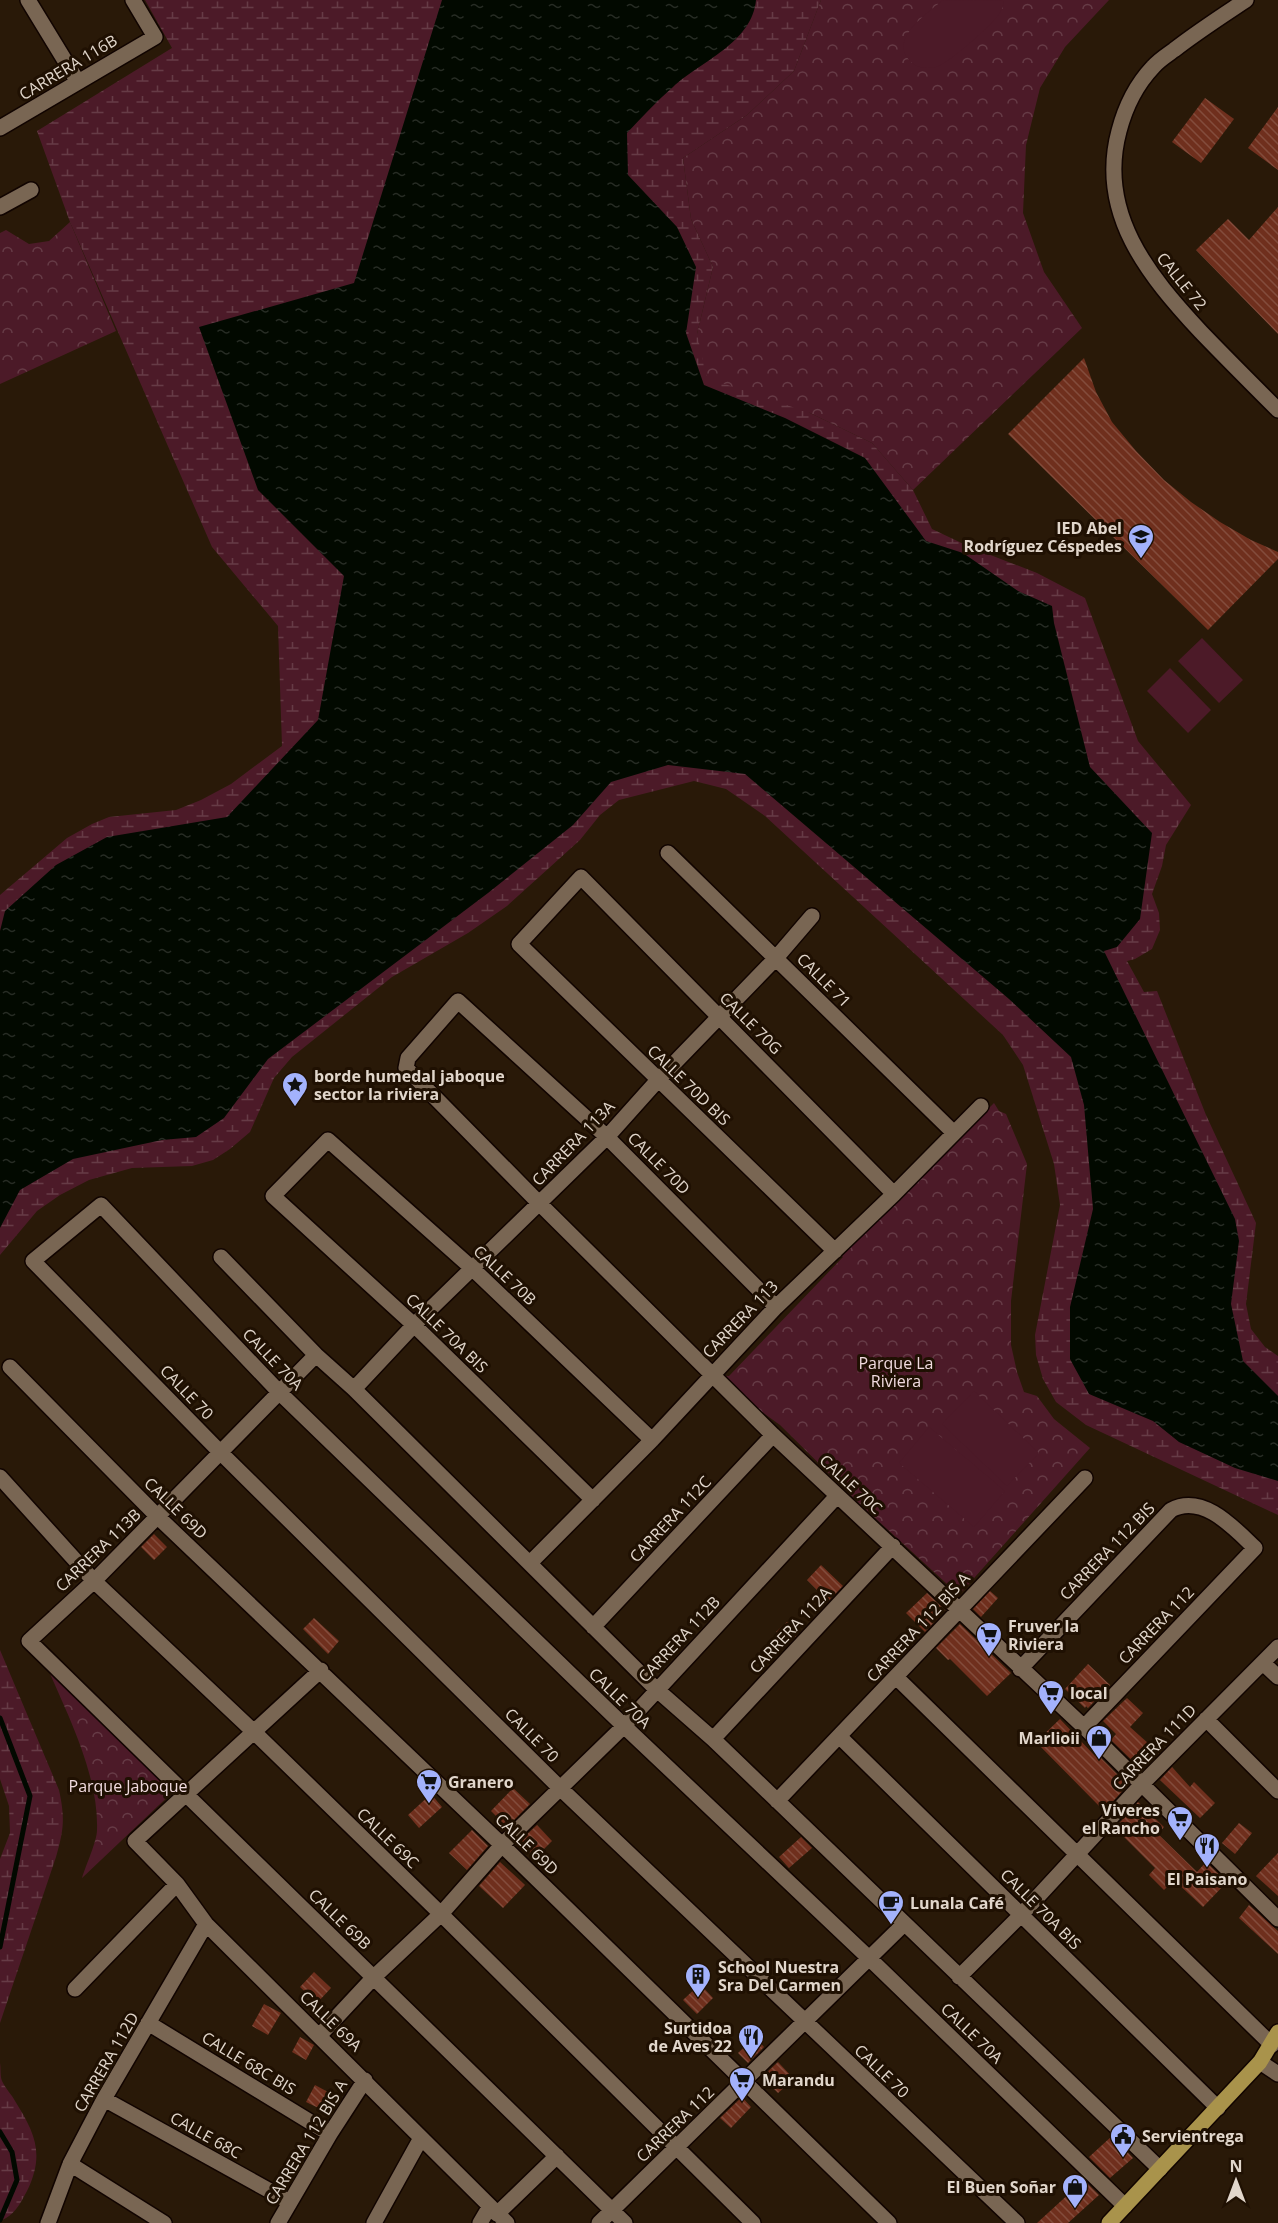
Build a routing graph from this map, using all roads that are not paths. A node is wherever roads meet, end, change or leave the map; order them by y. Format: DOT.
graph roads {
  1 [pos="28,0"];
  2 [pos="133,0"];
  3 [pos="1245,0"];
  4 [pos="78,82"];
  5 [pos="0,128"];
  6 [pos="31,190"];
  7 [pos="0,207"];
  8 [pos="1278,410"];
  9 [pos="668,853"];
  10 [pos="812,916"];
  11 [pos="519,944"];
  12 [pos="776,958"];
  13 [pos="719,1016"];
  14 [pos="406,1068"];
  15 [pos="658,1080"];
  16 [pos="981,1106"];
  17 [pos="954,1133"];
  18 [pos="607,1137"];
  19 [pos="894,1194"];
  20 [pos="273,1196"];
  21 [pos="539,1203"];
  22 [pos="101,1205"];
  23 [pos="834,1251"];
  24 [pos="221,1257"];
  25 [pos="473,1269"];
  26 [pos="776,1307"];
  27 [pos="414,1325"];
  28 [pos="316,1355"];
  29 [pos="10,1367"];
  30 [pos="711,1375"];
  31 [pos="354,1389"];
  32 [pos="280,1393"];
  33 [pos="773,1435"];
  34 [pos="652,1440"];
  35 [pos="221,1453"];
  36 [pos="0,1477"];
  37 [pos="1085,1478"];
  38 [pos="837,1496"];
  39 [pos="593,1500"];
  40 [pos="158,1517"];
  41 [pos="893,1546"];
  42 [pos="1255,1548"];
  43 [pos="530,1563"];
  44 [pos="94,1581"];
  45 [pos="958,1609"];
  46 [pos="593,1627"];
  47 [pos="29,1641"];
  48 [pos="1278,1647"];
  49 [pos="1263,1663"];
  50 [pos="1020,1669"];
  51 [pos="321,1670"];
  52 [pos="896,1677"];
  53 [pos="1278,1677"];
  54 [pos="656,1689"];
  55 [pos="1206,1719"];
  56 [pos="624,1726"];
  57 [pos="1084,1727"];
  58 [pos="254,1732"];
  59 [pos="839,1736"];
  60 [pos="713,1739"];
  61 [pos="1142,1784"];
  62 [pos="560,1788"];
  63 [pos="1278,1791"];
  64 [pos="185,1793"];
  65 [pos="777,1801"];
  66 [pos="502,1845"];
  67 [pos="1076,1854"];
  68 [pos="177,1884"];
  69 [pos="441,1914"];
  70 [pos="1021,1915"];
  71 [pos="1278,1919"];
  72 [pos="206,1924"];
  73 [pos="904,1924"];
  74 [pos="870,1959"];
  75 [pos="374,1977"];
  76 [pos="959,1977"];
  77 [pos="75,1989"];
  78 [pos="805,2022"];
  79 [pos="148,2023"];
  80 [pos="319,2036"];
  81 [pos="1275,2039"];
  82 [pos="1260,2062"];
  83 [pos="1278,2074"];
  84 [pos="365,2080"];
  85 [pos="744,2082"];
  86 [pos="104,2099"];
  87 [pos="1218,2108"];
  88 [pos="330,2134"];
  89 [pos="421,2138"];
  90 [pos="677,2147"];
  91 [pos="557,2156"];
  92 [pos="70,2164"];
  93 [pos="1160,2169"];
  94 [pos="290,2202"];
  95 [pos="1125,2206"];
  96 [pos="612,2211"];
  97 [pos="498,2214"];
  98 [pos="48,2223"];
  99 [pos="164,2223"];
  100 [pos="278,2223"];
  101 [pos="374,2223"];
  102 [pos="480,2223"];
  103 [pos="600,2223"];
  104 [pos="625,2223"];
  105 [pos="753,2223"];
  106 [pos="889,2223"];
  107 [pos="1017,2223"];
  108 [pos="1109,2223"];
  1 -- 4 [label="street"];
  2 -- 4 [label="street, CARRERA 116B"];
  3 -- 8 [label="street, CALLE 72"];
  4 -- 5 [label="street, CARRERA 116B"];
  6 -- 7 [label="street"];
  9 -- 12 [label="street, CALLE 71"];
  10 -- 12 [label="street, CARRERA 113A"];
  11 -- 13 [label="street, CALLE 70G"];
  11 -- 15 [label="street, CALLE 70D BIS"];
  12 -- 13 [label="street, CARRERA 113A"];
  12 -- 17 [label="street, CALLE 71"];
  13 -- 15 [label="street, CARRERA 113A"];
  13 -- 19 [label="street, CALLE 70G"];
  14 -- 18 [label="street, CALLE 70D"];
  14 -- 21 [label="street, CALLE 70C"];
  15 -- 18 [label="street, CARRERA 113A"];
  15 -- 23 [label="street, CALLE 70D BIS"];
  16 -- 17 [label="street, CARRERA 113"];
  17 -- 19 [label="street, CARRERA 113"];
  18 -- 21 [label="street, CARRERA 113A"];
  18 -- 26 [label="street, CALLE 70D"];
  19 -- 23 [label="street, CARRERA 113"];
  20 -- 25 [label="street, CALLE 70B"];
  20 -- 27 [label="street, CALLE 70A BIS"];
  21 -- 25 [label="street, CARRERA 113A"];
  21 -- 30 [label="street, CALLE 70C"];
  22 -- 32 [label="street, CALLE 70A"];
  22 -- 35 [label="street, CALLE 70"];
  23 -- 26 [label="street, CARRERA 113"];
  24 -- 28 [label="street, CALLE 70A"];
  25 -- 27 [label="street, CARRERA 113A"];
  25 -- 34 [label="street, CALLE 70B"];
  26 -- 30 [label="street, CARRERA 113"];
  27 -- 31 [label="street, CARRERA 113A"];
  27 -- 39 [label="street, CALLE 70A BIS"];
  28 -- 31 [label="street, CALLE 70A"];
  28 -- 32 [label="street, CARRERA 113B"];
  29 -- 40 [label="street, CALLE 69D"];
  30 -- 33 [label="street, CALLE 70C"];
  30 -- 34 [label="street, CARRERA 113"];
  31 -- 43 [label="street, CALLE 70A"];
  32 -- 35 [label="street, CARRERA 113B"];
  32 -- 56 [label="street, CALLE 70A"];
  33 -- 38 [label="street, CALLE 70C"];
  33 -- 46 [label="street, CARRERA 112C"];
  34 -- 39 [label="street, CARRERA 113"];
  35 -- 40 [label="street, CARRERA 113B"];
  35 -- 62 [label="street, CALLE 70"];
  36 -- 44 [label="street, CALLE 69C"];
  37 -- 45 [label="street, CARRERA 112 BIS A"];
  38 -- 41 [label="street, CALLE 70C"];
  38 -- 54 [label="street, CARRERA 112B"];
  39 -- 43 [label="street, CARRERA 113"];
  40 -- 44 [label="street, CARRERA 113B"];
  40 -- 51 [label="street, CALLE 69D"];
  41 -- 45 [label="street, CALLE 70C"];
  41 -- 60 [label="street, CARRERA 112A"];
  42 -- 50 [label="street, CARRERA 112 BIS"];
  42 -- 57 [label="street, CARRERA 112"];
  43 -- 46 [label="street, CALLE 70A"];
  44 -- 47 [label="street, CARRERA 113B"];
  44 -- 58 [label="street, CALLE 69C"];
  45 -- 50 [label="street, CALLE 70C"];
  45 -- 52 [label="street, CARRERA 112 BIS A"];
  46 -- 54 [label="street, CALLE 70A"];
  47 -- 64 [label="street, CALLE 69B"];
  48 -- 49 [label="street, CARRERA 111D"];
  49 -- 53 [label="street"];
  49 -- 55 [label="street, CARRERA 111D"];
  50 -- 57 [label="street, CALLE 70C"];
  51 -- 58 [label="street"];
  51 -- 66 [label="street, CALLE 69D"];
  52 -- 59 [label="street, CARRERA 112 BIS A"];
  52 -- 67 [label="street"];
  54 -- 56 [label="street, CARRERA 112B"];
  54 -- 60 [label="street, CALLE 70A"];
  55 -- 61 [label="street, CARRERA 111D"];
  55 -- 63 [label="street"];
  56 -- 62 [label="street, CARRERA 112B"];
  56 -- 74 [label="street, CALLE 70A"];
  57 -- 61 [label="street, CALLE 70C"];
  58 -- 64 [label="street"];
  58 -- 69 [label="street, CALLE 69C"];
  59 -- 65 [label="street, CARRERA 112 BIS A"];
  59 -- 70 [label="street, CALLE 70A BIS"];
  60 -- 65 [label="street, CALLE 70A"];
  61 -- 67 [label="street, CARRERA 111D"];
  61 -- 71 [label="street, CALLE 70C"];
  62 -- 66 [label="street, CARRERA 112B"];
  62 -- 78 [label="street, CALLE 70"];
  64 -- 68 [label="street, CALLE 69A"];
  64 -- 75 [label="street, CALLE 69B"];
  65 -- 73 [label="street, CALLE 70A"];
  66 -- 69 [label="street, CARRERA 112B"];
  66 -- 85 [label="street, CALLE 69D"];
  67 -- 70 [label="street, CARRERA 111D"];
  67 -- 81 [label="street"];
  68 -- 72 [label="street, CALLE 69A"];
  68 -- 77 [label="street"];
  69 -- 75 [label="street, CARRERA 112B"];
  69 -- 90 [label="street, CALLE 69C"];
  70 -- 76 [label="street, CARRERA 111D"];
  70 -- 87 [label="street, CALLE 70A BIS"];
  72 -- 79 [label="street, CARRERA 112D"];
  72 -- 80 [label="street, CALLE 69A"];
  73 -- 74 [label="street, CARRERA 112"];
  73 -- 76 [label="street, CALLE 70A"];
  74 -- 78 [label="street, CARRERA 112"];
  74 -- 95 [label="street, CALLE 70A"];
  75 -- 80 [label="street, CARRERA 112B"];
  75 -- 91 [label="street, CALLE 69B"];
  76 -- 93 [label="street, CALLE 70A"];
  78 -- 85 [label="street, CARRERA 112"];
  78 -- 107 [label="street, CALLE 70"];
  79 -- 86 [label="street, CARRERA 112D"];
  79 -- 88 [label="street, CALLE 68C BIS"];
  80 -- 84 [label="street, CALLE 69A"];
  81 -- 82 [label="main road"];
  82 -- 83 [label="street"];
  82 -- 87 [label="main road"];
  84 -- 88 [label="street, CARRERA 112 BIS A"];
  84 -- 89 [label="street, CALLE 69A"];
  85 -- 90 [label="street, CARRERA 112"];
  85 -- 106 [label="street, CALLE 69D"];
  86 -- 92 [label="street, CARRERA 112D"];
  86 -- 94 [label="street, CALLE 68C"];
  87 -- 93 [label="main road"];
  88 -- 94 [label="street, CARRERA 112 BIS A"];
  89 -- 97 [label="street, CALLE 69A"];
  89 -- 101 [label="street"];
  90 -- 96 [label="street, CARRERA 112"];
  90 -- 105 [label="street, CALLE 69C"];
  91 -- 96 [label="street, CALLE 69B"];
  91 -- 97 [label="street"];
  92 -- 98 [label="street, CARRERA 112D"];
  92 -- 99 [label="street"];
  93 -- 95 [label="main road"];
  94 -- 100 [label="street, CARRERA 112 BIS A"];
  95 -- 108 [label="main road"];
  96 -- 103 [label="street, CARRERA 112"];
  96 -- 104 [label="street, CALLE 69B"];
  97 -- 102 [label="street"];
}
